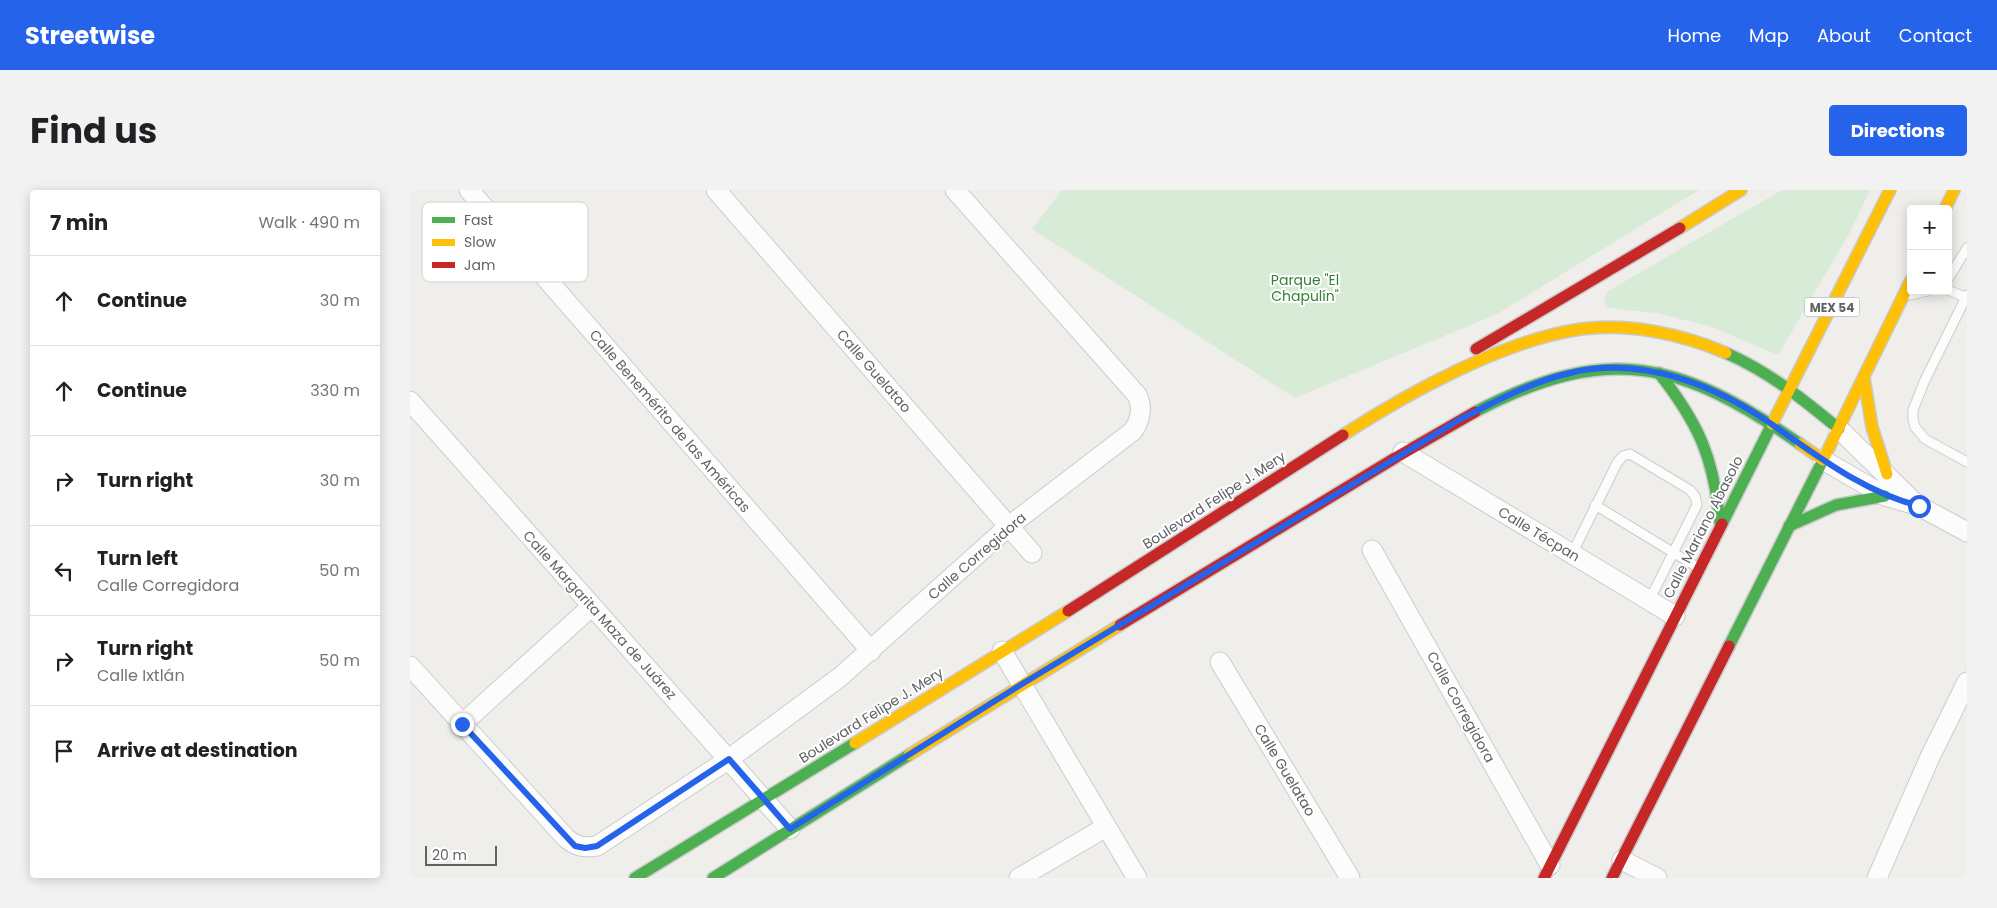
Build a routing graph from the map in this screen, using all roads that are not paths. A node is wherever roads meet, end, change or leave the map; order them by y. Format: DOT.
graph roads {
  1 [pos="469,190"];
  2 [pos="716,190"];
  3 [pos="954,190"];
  4 [pos="1741,190"];
  5 [pos="1890,190"];
  6 [pos="1954,190"];
  7 [pos="479,202"];
  8 [pos="1947,205"];
  9 [pos="1967,248"];
  10 [pos="1952,272"];
  11 [pos="549,282"];
  12 [pos="1907,288"];
  13 [pos="1952,291"];
  14 [pos="1911,295"];
  15 [pos="1902,297"];
  16 [pos="1967,297"];
  17 [pos="1593,328"];
  18 [pos="1596,339"];
  19 [pos="1659,373"];
  20 [pos="1864,378"];
  21 [pos="1791,389"];
  22 [pos="1397,400"];
  23 [pos="410,401"];
  24 [pos="1772,424"];
  25 [pos="1839,429"];
  26 [pos="1404,452"];
  27 [pos="1823,460"];
  28 [pos="1967,462"];
  29 [pos="1887,474"];
  30 [pos="1885,496"];
  31 [pos="1595,505"];
  32 [pos="1919,506"];
  33 [pos="1720,523"];
  34 [pos="1009,526"];
  35 [pos="1789,526"];
  36 [pos="1967,532"];
  37 [pos="1372,550"];
  38 [pos="1032,553"];
  39 [pos="1675,553"];
  40 [pos="1572,554"];
  41 [pos="1698,568"];
  42 [pos="1649,601"];
  43 [pos="592,606"];
  44 [pos="1675,616"];
  45 [pos="871,651"];
  46 [pos="1002,651"];
  47 [pos="1220,662"];
  48 [pos="410,666"];
  49 [pos="1967,682"];
  50 [pos="1022,684"];
  51 [pos="462,724"];
  52 [pos="729,759"];
  53 [pos="765,799"];
  54 [pos="1106,827"];
  55 [pos="790,829"];
  56 [pos="1622,860"];
  57 [pos="1547,872"];
  58 [pos="635,878"];
  59 [pos="713,878"];
  60 [pos="1019,878"];
  61 [pos="1137,878"];
  62 [pos="1350,878"];
  63 [pos="1612,878"];
  64 [pos="1657,878"];
  65 [pos="1877,878"];
  1 -- 7 [label="street, Calle Benemérito de las Américas"];
  2 -- 34 [label="street, Calle Guelatao"];
  3 -- 34 [label="street, Calle Corregidora"];
  4 -- 22 [label="main road"];
  5 -- 21 [label="main road, Calle Mariano Abasolo / MEX 54"];
  6 -- 8 [label="main road"];
  9 -- 10 [label="lane"];
  11 -- 45 [label="street, Calle Benemérito de las Américas"];
  12 -- 15 [label="main road"];
  13 -- 16 [label="lane"];
  14 -- 15 [label="lane"];
  15 -- 20 [label="main road"];
  16 -- 28 [label="lane"];
  17 -- 18 [label="main road"];
  17 -- 21 [label="main road, Boulevard Felipe J. Mery"];
  17 -- 22 [label="main road, Boulevard Felipe J. Mery"];
  19 -- 24 [label="main road"];
  19 -- 26 [label="main road"];
  19 -- 33 [label="main road"];
  20 -- 25 [label="main road"];
  20 -- 29 [label="main road"];
  21 -- 24 [label="main road, Calle Mariano Abasolo / MEX 54"];
  21 -- 25 [label="main road, Boulevard Felipe J. Mery"];
  22 -- 46 [label="main road, Boulevard Felipe J. Mery"];
  23 -- 43 [label="street, Calle Margarita Maza de Juárez"];
  24 -- 27 [label="main road"];
  24 -- 33 [label="main road, Calle Mariano Abasolo / MEX 54"];
  25 -- 27 [label="main road"];
  25 -- 29 [label="street"];
  26 -- 40 [label="street, Calle Técpan"];
  26 -- 50 [label="main road"];
  27 -- 30 [label="street"];
  27 -- 35 [label="main road"];
  29 -- 32 [label="street"];
  30 -- 32 [label="street"];
  30 -- 35 [label="main road"];
  31 -- 39 [label="lane"];
  31 -- 39 [label="lane"];
  31 -- 40 [label="lane"];
  32 -- 36 [label="street"];
  33 -- 41 [label="main road, Calle Mariano Abasolo / MEX 54"];
  34 -- 38 [label="street, Calle Guelatao"];
  34 -- 45 [label="street, Calle Corregidora"];
  35 -- 56 [label="main road"];
  37 -- 57 [label="street, Calle Corregidora"];
  39 -- 41 [label="lane"];
  39 -- 42 [label="lane"];
  40 -- 42 [label="street, Calle Técpan"];
  41 -- 44 [label="main road, Calle Mariano Abasolo / MEX 54"];
  42 -- 44 [label="street, Calle Técpan"];
  43 -- 51 [label="street"];
  43 -- 52 [label="street, Calle Margarita Maza de Juárez"];
  44 -- 57 [label="main road, Calle Mariano Abasolo / MEX 54"];
  45 -- 52 [label="street, Calle Corregidora"];
  46 -- 50 [label="street"];
  46 -- 53 [label="main road, Boulevard Felipe J. Mery"];
  47 -- 62 [label="street, Calle Guelatao"];
  48 -- 51 [label="street"];
  49 -- 65 [label="street"];
  50 -- 54 [label="street"];
  50 -- 55 [label="main road"];
  51 -- 52 [label="street, Calle Corregidora"];
  52 -- 53 [label="street, Calle Margarita Maza de Juárez"];
  53 -- 55 [label="street, Calle Margarita Maza de Juárez"];
  53 -- 58 [label="main road, Boulevard Felipe J. Mery"];
  54 -- 60 [label="street"];
  54 -- 61 [label="street"];
  55 -- 59 [label="main road"];
  56 -- 63 [label="main road"];
  56 -- 64 [label="street"];
}
